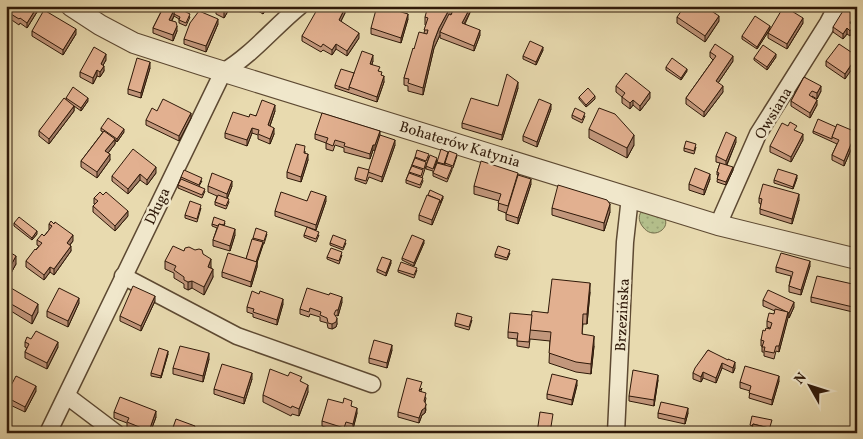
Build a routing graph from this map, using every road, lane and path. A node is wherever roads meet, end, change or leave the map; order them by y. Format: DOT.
graph roads {
  1 [pos="71,6"];
  2 [pos="300,6"];
  3 [pos="837,6"];
  4 [pos="223,72"];
  5 [pos="630,197"];
  6 [pos="718,224"];
  7 [pos="857,259"];
  8 [pos="123,276"];
  9 [pos="372,384"];
  10 [pos="67,396"];
  11 [pos="48,433"];
  12 [pos="116,433"];
  13 [pos="616,433"];
  1 -- 4 [label="street, Bohaterów Katynia"];
  2 -- 4 [label="street, Długa"];
  3 -- 6 [label="street, Owsiana"];
  4 -- 5 [label="street, Bohaterów Katynia"];
  4 -- 8 [label="street, Długa"];
  5 -- 6 [label="street, Bohaterów Katynia"];
  5 -- 13 [label="street, Brzezińska"];
  6 -- 7 [label="street, Bohaterów Katynia"];
  8 -- 9 [label="street"];
  8 -- 10 [label="street, Długa"];
  10 -- 11 [label="street, Długa"];
  10 -- 12 [label="street"];
}
